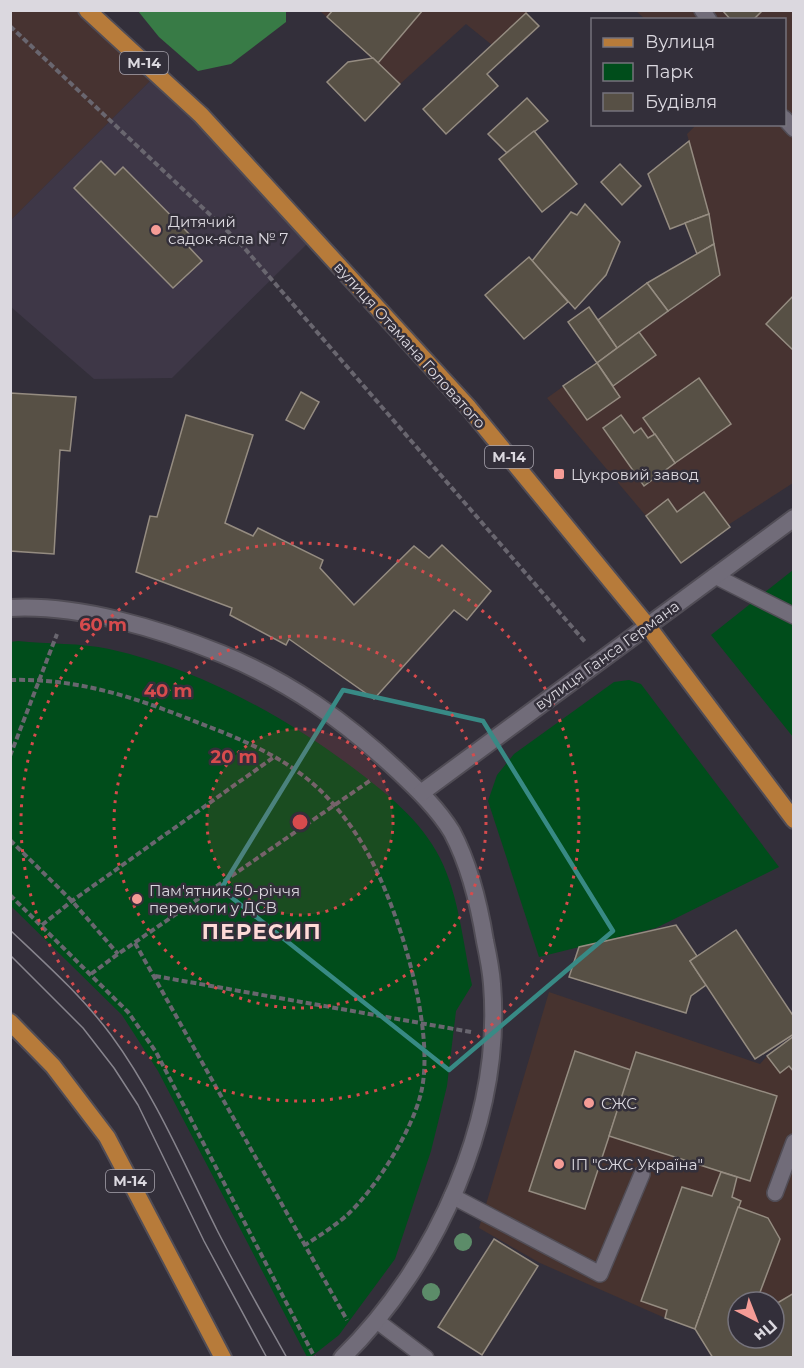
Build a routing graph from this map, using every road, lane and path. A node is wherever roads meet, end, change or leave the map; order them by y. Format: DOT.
graph roads {
  1 [pos="87,10"];
  2 [pos="10,26"];
  3 [pos="794,518"];
  4 [pos="715,576"];
  5 [pos="10,608"];
  6 [pos="65,612"];
  7 [pos="794,616"];
  8 [pos="647,625"];
  9 [pos="600,659"];
  10 [pos="41,679"];
  11 [pos="10,680"];
  12 [pos="10,756"];
  13 [pos="274,757"];
  14 [pos="392,766"];
  15 [pos="421,793"];
  16 [pos="335,805"];
  17 [pos="794,820"];
  18 [pos="10,840"];
  19 [pos="10,895"];
  20 [pos="72,901"];
  21 [pos="42,925"];
  22 [pos="135,942"];
  23 [pos="118,954"];
  24 [pos="92,974"];
  25 [pos="155,976"];
  26 [pos="10,1022"];
  27 [pos="422,1024"];
  28 [pos="492,1035"];
  29 [pos="794,1142"];
  30 [pos="642,1174"];
  31 [pos="775,1194"];
  32 [pos="452,1196"];
  33 [pos="305,1245"];
  34 [pos="377,1321"];
  35 [pos="359,1341"];
  36 [pos="223,1358"];
  37 [pos="315,1358"];
  38 [pos="342,1358"];
  39 [pos="426,1358"];
  1 -- 8 [label="main road, вулиця Отамана Головатого / М-14"];
  2 -- 9 [label="path"];
  3 -- 4 [label="street, вулиця Ганса Германа"];
  4 -- 7 [label="lane"];
  4 -- 8 [label="street, вулиця Ганса Германа"];
  5 -- 6 [label="street"];
  6 -- 10 [label="path"];
  6 -- 14 [label="street"];
  8 -- 9 [label="street, вулиця Ганса Германа"];
  8 -- 17 [label="main road, вулиця Отамана Головатого / М-14"];
  9 -- 15 [label="street, вулиця Ганса Германа"];
  10 -- 11 [label="path"];
  10 -- 12 [label="path"];
  10 -- 13 [label="path"];
  13 -- 16 [label="path"];
  13 -- 20 [label="path"];
  14 -- 15 [label="street"];
  14 -- 16 [label="path"];
  15 -- 28 [label="street"];
  16 -- 22 [label="path"];
  16 -- 27 [label="path"];
  18 -- 20 [label="path"];
  19 -- 21 [label="path"];
  20 -- 21 [label="path"];
  20 -- 23 [label="path"];
  21 -- 24 [label="path"];
  22 -- 23 [label="path"];
  22 -- 25 [label="path"];
  23 -- 24 [label="path"];
  24 -- 37 [label="path"];
  25 -- 27 [label="path"];
  25 -- 33 [label="path"];
  26 -- 36 [label="main road, М-14"];
  27 -- 28 [label="path"];
  27 -- 33 [label="path"];
  28 -- 32 [label="street"];
  29 -- 31 [label="lane"];
  30 -- 32 [label="lane"];
  32 -- 34 [label="street"];
  33 -- 35 [label="path"];
  34 -- 35 [label="street"];
  34 -- 39 [label="lane"];
  35 -- 38 [label="street"];
}
